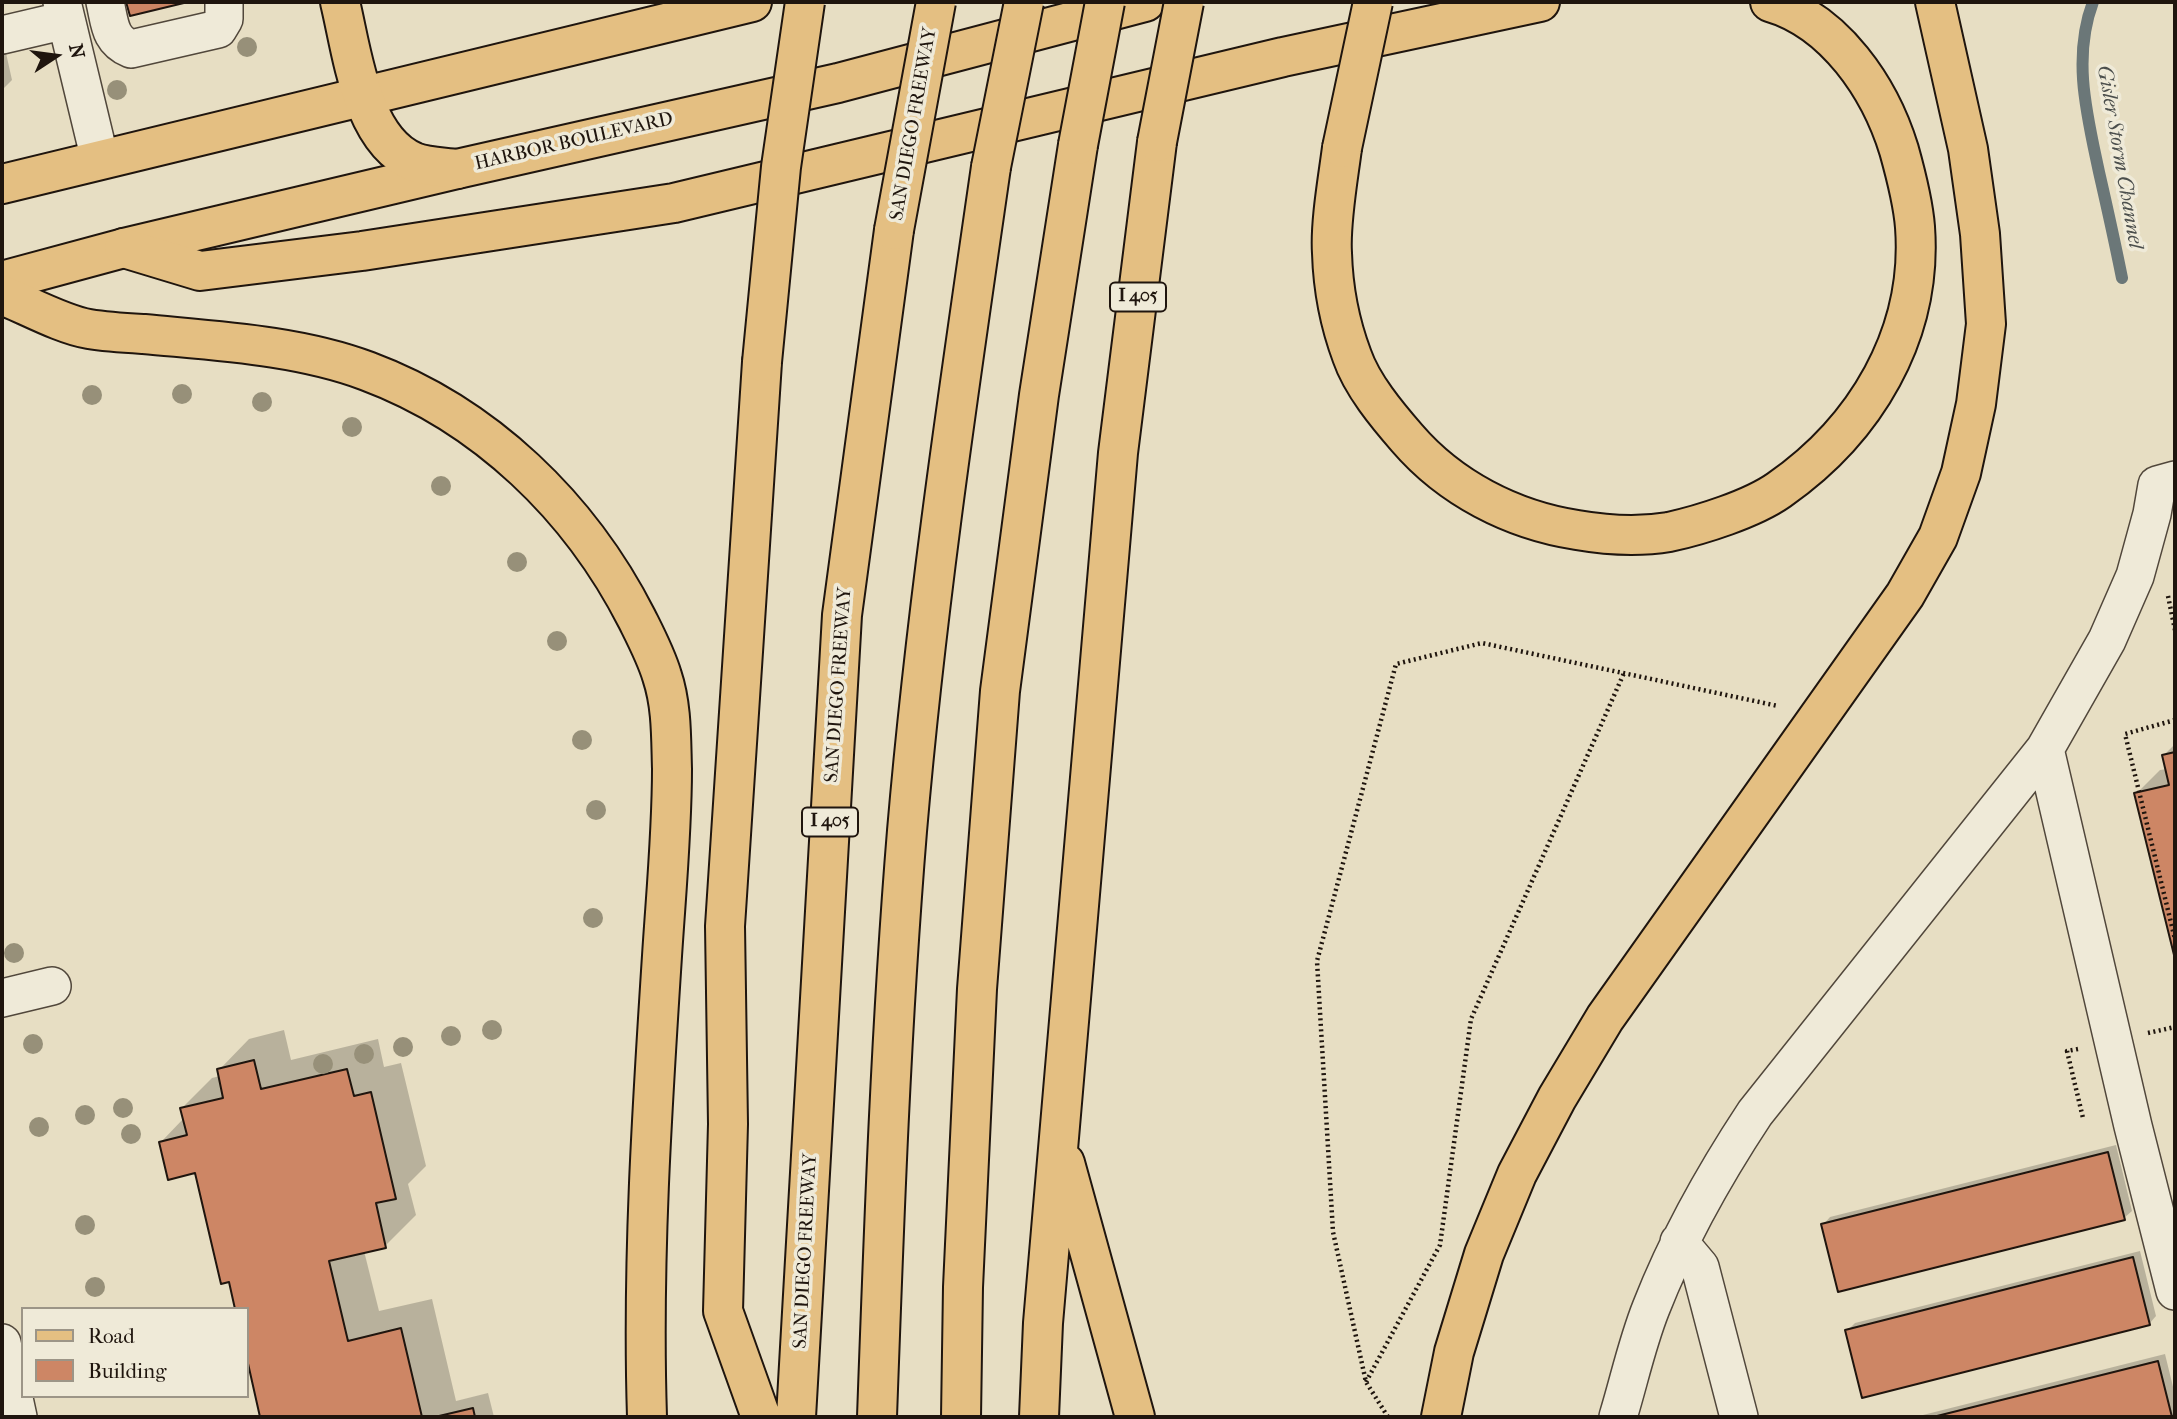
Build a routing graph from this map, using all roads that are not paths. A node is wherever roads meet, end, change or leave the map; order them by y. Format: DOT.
graph roads {
  1 [pos="105,2"];
  2 [pos="223,2"];
  3 [pos="341,2"];
  4 [pos="751,2"];
  5 [pos="805,2"];
  6 [pos="936,2"];
  7 [pos="1024,2"];
  8 [pos="1105,2"];
  9 [pos="1145,2"];
  10 [pos="1184,2"];
  11 [pos="1373,2"];
  12 [pos="1539,2"];
  13 [pos="1770,2"];
  14 [pos="1935,2"];
  15 [pos="64,11"];
  16 [pos="10,23"];
  17 [pos="363,97"];
  18 [pos="100,160"];
  19 [pos="457,169"];
  20 [pos="2,184"];
  21 [pos="124,248"];
  22 [pos="2,281"];
  23 [pos="2,295"];
  24 [pos="2175,480"];
  25 [pos="2045,749"];
  26 [pos="52,986"];
  27 [pos="2,998"];
  28 [pos="1059,1140"];
  29 [pos="1679,1242"];
  30 [pos="2175,1291"];
  31 [pos="2,1343"];
  32 [pos="10,1394"];
  33 [pos="647,1417"];
  34 [pos="761,1417"];
  35 [pos="796,1417"];
  36 [pos="877,1417"];
  37 [pos="961,1417"];
  38 [pos="1039,1417"];
  39 [pos="1135,1417"];
  40 [pos="1441,1417"];
  41 [pos="1618,1417"];
  42 [pos="1739,1417"];
  1 -- 2 [label="street"];
  3 -- 17 [label="main road"];
  4 -- 17 [label="main road"];
  5 -- 34 [label="main road, bridge"];
  6 -- 35 [label="main road, SAN DIEGO FREEWAY / I 405, bridge"];
  7 -- 36 [label="main road, bridge"];
  8 -- 37 [label="main road, bridge"];
  9 -- 19 [label="main road, HARBOR BOULEVARD"];
  10 -- 28 [label="main road, I 405, bridge"];
  11 -- 13 [label="main road, bridge"];
  12 -- 21 [label="main road"];
  14 -- 40 [label="main road"];
  15 -- 16 [label="street"];
  15 -- 18 [label="street"];
  17 -- 18 [label="main road"];
  17 -- 19 [label="main road"];
  18 -- 20 [label="main road"];
  19 -- 21 [label="main road, HARBOR BOULEVARD"];
  21 -- 22 [label="main road, HARBOR BOULEVARD"];
  23 -- 33 [label="main road"];
  24 -- 25 [label="street"];
  25 -- 29 [label="street"];
  25 -- 30 [label="street"];
  26 -- 27 [label="street"];
  28 -- 38 [label="main road, I 405"];
  28 -- 39 [label="main road"];
  29 -- 41 [label="street"];
  29 -- 42 [label="street"];
  31 -- 32 [label="street"];
}
